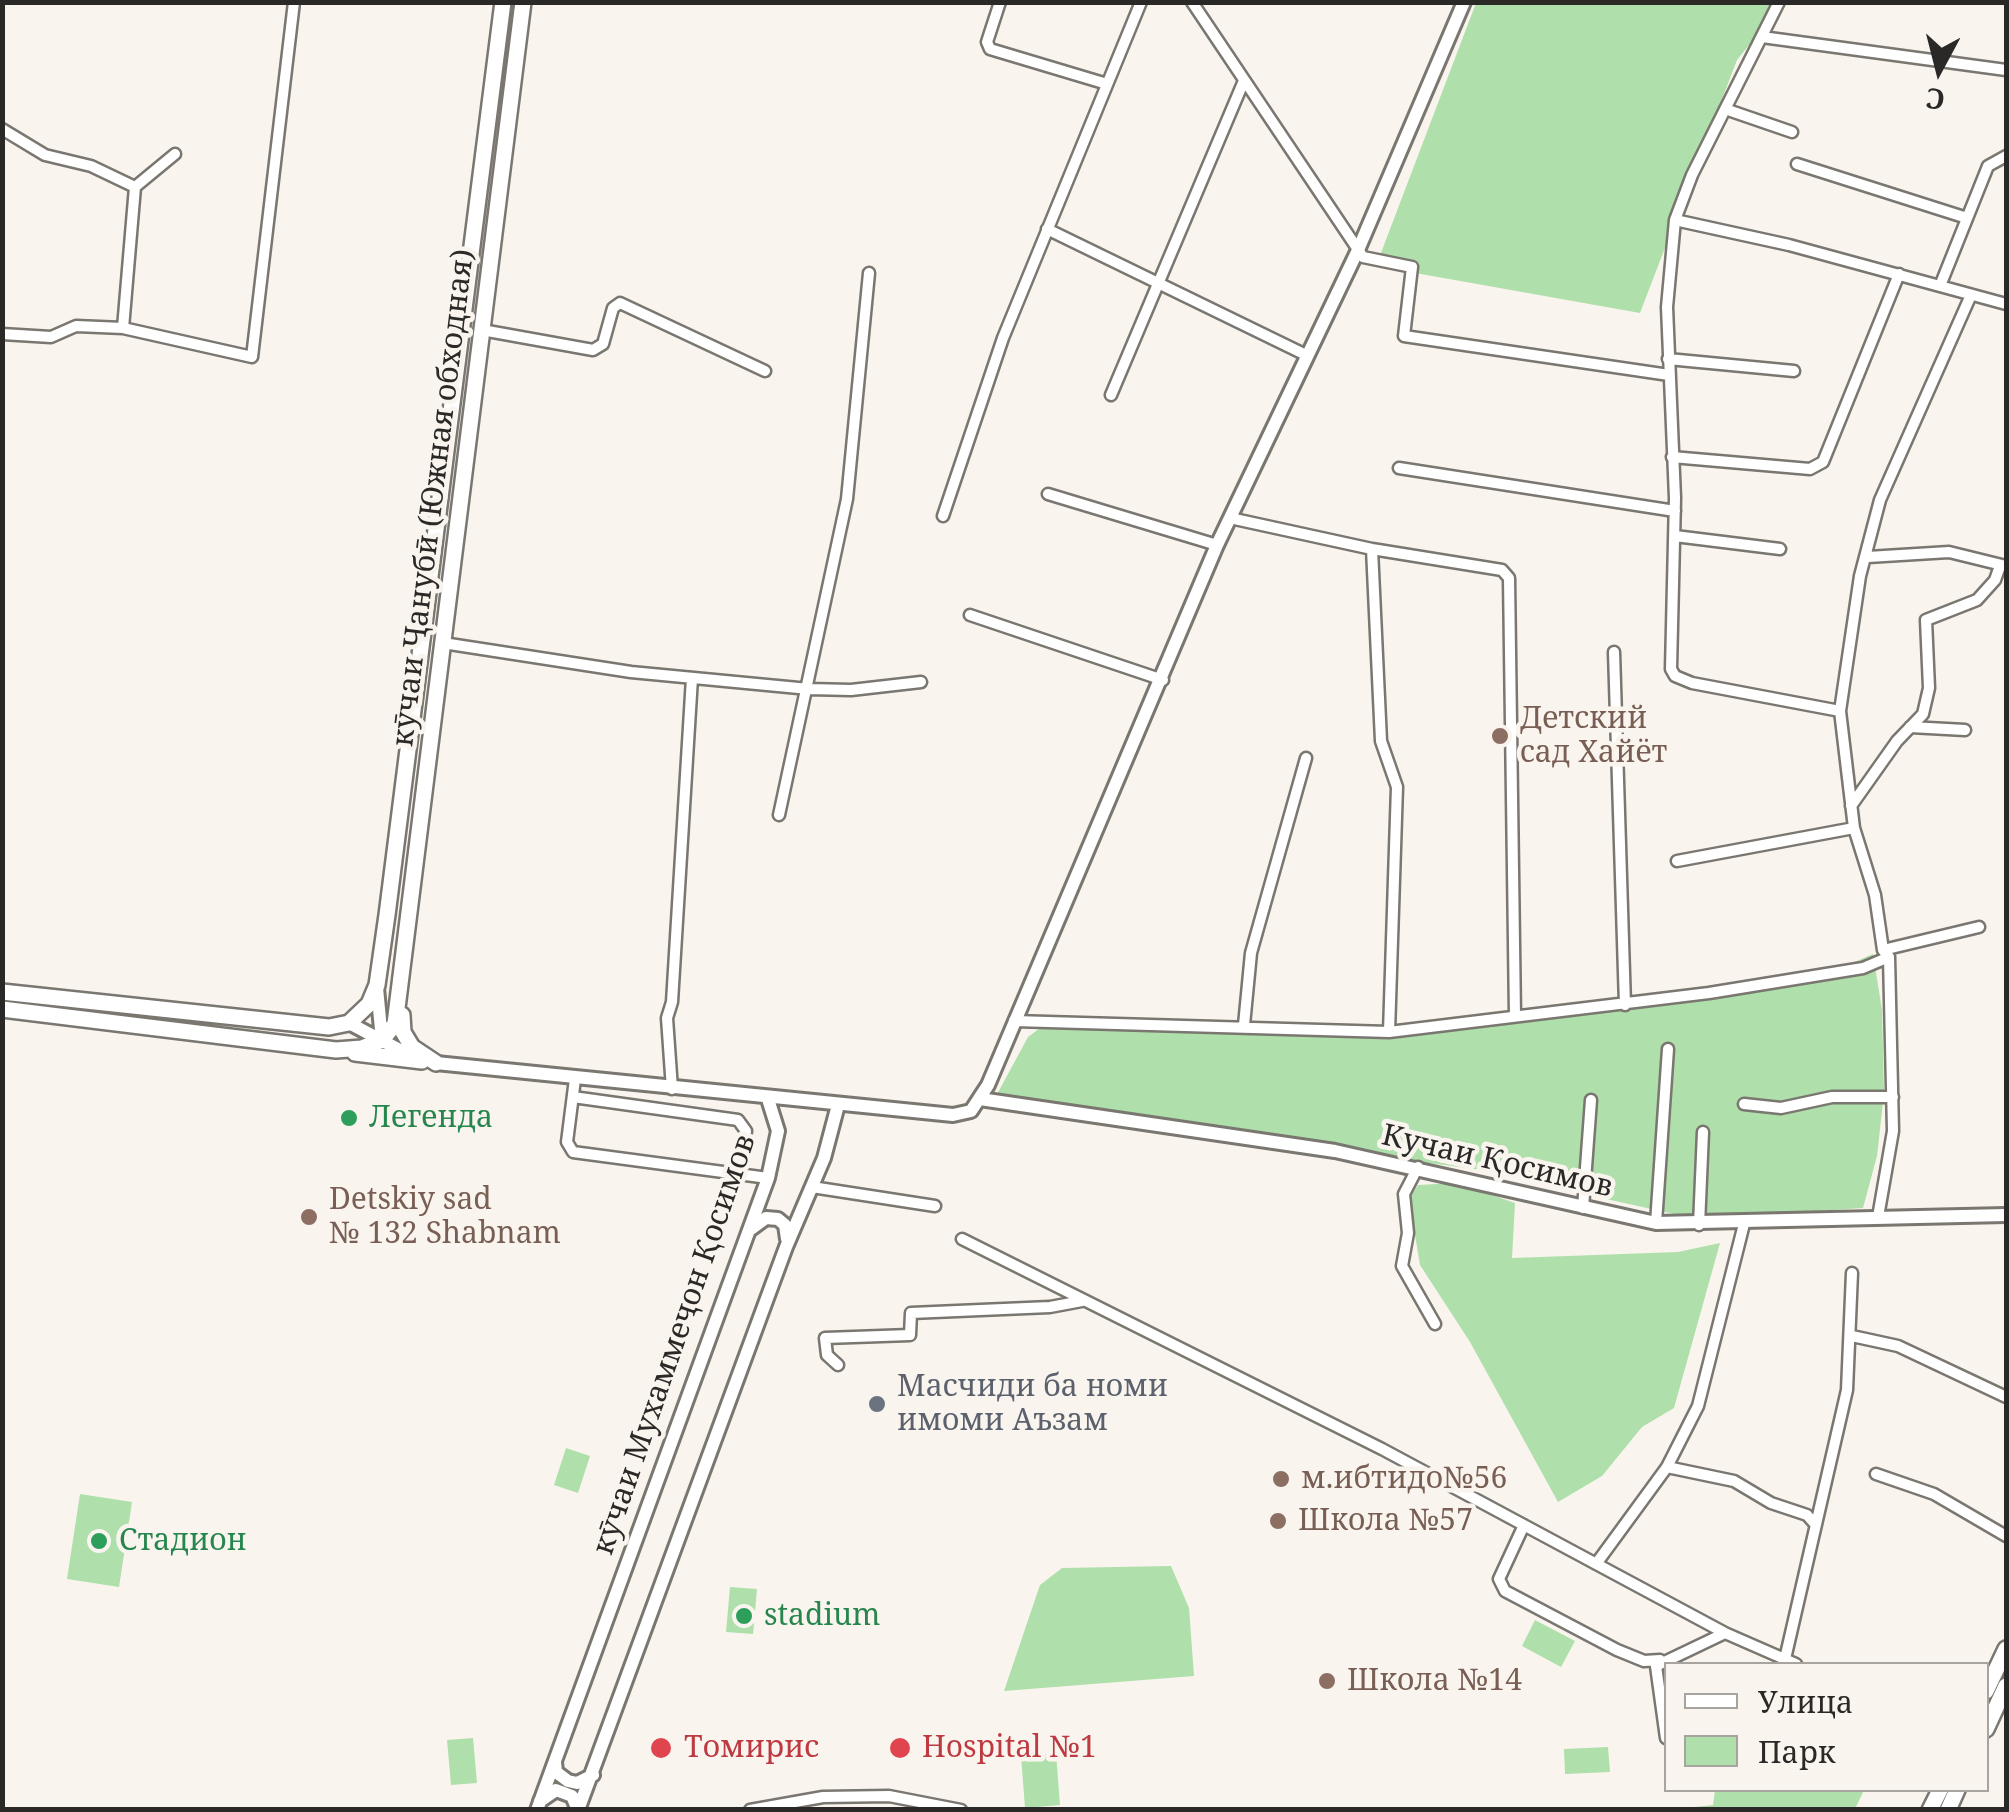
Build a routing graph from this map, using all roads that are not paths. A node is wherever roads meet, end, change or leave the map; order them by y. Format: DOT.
graph roads {
  1 [pos="294,2"];
  2 [pos="503,2"];
  3 [pos="523,2"];
  4 [pos="1000,2"];
  5 [pos="1141,2"];
  6 [pos="1192,2"];
  7 [pos="1464,2"];
  8 [pos="1779,2"];
  9 [pos="1762,37"];
  10 [pos="2006,70"];
  11 [pos="1242,83"];
  12 [pos="1107,84"];
  13 [pos="1725,109"];
  14 [pos="2,129"];
  15 [pos="1792,132"];
  16 [pos="175,154"];
  17 [pos="2006,156"];
  18 [pos="1797,164"];
  19 [pos="135,187"];
  20 [pos="1967,218"];
  21 [pos="1676,220"];
  22 [pos="1047,229"];
  23 [pos="1358,250"];
  24 [pos="869,272"];
  25 [pos="1900,274"];
  26 [pos="1156,282"];
  27 [pos="1940,286"];
  28 [pos="1970,295"];
  29 [pos="2006,304"];
  30 [pos="122,328"];
  31 [pos="482,330"];
  32 [pos="2,334"];
  33 [pos="1306,355"];
  34 [pos="1668,359"];
  35 [pos="765,370"];
  36 [pos="1794,372"];
  37 [pos="1669,374"];
  38 [pos="1111,395"];
  39 [pos="1672,457"];
  40 [pos="1399,468"];
  41 [pos="1048,494"];
  42 [pos="1675,511"];
  43 [pos="943,516"];
  44 [pos="1230,518"];
  45 [pos="1675,536"];
  46 [pos="1218,545"];
  47 [pos="1372,549"];
  48 [pos="1780,549"];
  49 [pos="1868,557"];
  50 [pos="2003,566"];
  51 [pos="970,615"];
  52 [pos="443,643"];
  53 [pos="1614,652"];
  54 [pos="692,678"];
  55 [pos="1163,680"];
  56 [pos="921,682"];
  57 [pos="809,689"];
  58 [pos="1840,711"];
  59 [pos="1910,728"];
  60 [pos="1965,730"];
  61 [pos="1306,758"];
  62 [pos="1852,806"];
  63 [pos="779,815"];
  64 [pos="1854,828"];
  65 [pos="1676,862"];
  66 [pos="1979,927"];
  67 [pos="1886,953"];
  68 [pos="377,985"];
  69 [pos="2,992"];
  70 [pos="401,1001"];
  71 [pos="1626,1005"];
  72 [pos="2,1010"];
  73 [pos="1515,1016"];
  74 [pos="1014,1021"];
  75 [pos="349,1023"];
  76 [pos="1244,1025"];
  77 [pos="1389,1032"];
  78 [pos="382,1040"];
  79 [pos="1668,1049"];
  80 [pos="336,1050"];
  81 [pos="429,1062"];
  82 [pos="575,1079"];
  83 [pos="672,1090"];
  84 [pos="573,1096"];
  85 [pos="1893,1097"];
  86 [pos="768,1099"];
  87 [pos="980,1099"];
  88 [pos="1591,1100"];
  89 [pos="1744,1104"];
  90 [pos="838,1105"];
  91 [pos="1703,1132"];
  92 [pos="1418,1167"];
  93 [pos="741,1174"];
  94 [pos="768,1178"];
  95 [pos="812,1186"];
  96 [pos="934,1206"];
  97 [pos="1583,1208"];
  98 [pos="2006,1214"];
  99 [pos="1878,1217"];
  100 [pos="1656,1222"];
  101 [pos="1744,1224"];
  102 [pos="1699,1225"];
  103 [pos="749,1231"];
  104 [pos="962,1239"];
  105 [pos="786,1247"];
  106 [pos="1852,1273"];
  107 [pos="1083,1301"];
  108 [pos="1434,1324"];
  109 [pos="1852,1336"];
  110 [pos="838,1364"];
  111 [pos="2006,1397"];
  112 [pos="1668,1468"];
  113 [pos="1876,1474"];
  114 [pos="1524,1525"];
  115 [pos="1816,1525"];
  116 [pos="2006,1536"];
  117 [pos="1596,1564"];
  118 [pos="1725,1633"];
  119 [pos="2006,1649"];
  120 [pos="1660,1660"];
  121 [pos="1790,1662"];
  122 [pos="1989,1685"];
  123 [pos="2006,1686"];
  124 [pos="1989,1723"];
  125 [pos="1664,1724"];
  126 [pos="555,1762"];
  127 [pos="594,1774"];
  128 [pos="538,1805"];
  129 [pos="578,1810"];
  130 [pos="750,1810"];
  131 [pos="961,1810"];
  1 -- 30 [label="street"];
  2 -- 68 [label="main road, кӯчаи Ҷанубӣ (Южная обходная)"];
  3 -- 31 [label="main road, кӯчаи Ҷанубӣ (Южная обходная)"];
  4 -- 12 [label="street"];
  5 -- 12 [label="street"];
  6 -- 11 [label="street"];
  7 -- 23 [label="street"];
  8 -- 9 [label="street"];
  9 -- 10 [label="street"];
  9 -- 13 [label="street"];
  11 -- 23 [label="street"];
  11 -- 26 [label="street"];
  12 -- 22 [label="street"];
  13 -- 15 [label="street"];
  13 -- 21 [label="street"];
  14 -- 19 [label="street"];
  16 -- 19 [label="street"];
  17 -- 20 [label="street"];
  18 -- 20 [label="street"];
  19 -- 30 [label="street"];
  20 -- 27 [label="street"];
  21 -- 25 [label="street"];
  21 -- 34 [label="street"];
  22 -- 26 [label="street"];
  22 -- 43 [label="street"];
  23 -- 33 [label="street"];
  23 -- 37 [label="street"];
  24 -- 57 [label="street"];
  25 -- 27 [label="street"];
  25 -- 39 [label="street"];
  26 -- 33 [label="street"];
  26 -- 38 [label="street"];
  27 -- 28 [label="street"];
  28 -- 29 [label="street"];
  28 -- 49 [label="street"];
  30 -- 32 [label="street"];
  31 -- 35 [label="street"];
  31 -- 52 [label="main road, кӯчаи Ҷанубӣ (Южная обходная)"];
  33 -- 44 [label="street"];
  34 -- 36 [label="street"];
  34 -- 37 [label="street"];
  37 -- 39 [label="street"];
  39 -- 42 [label="street"];
  40 -- 42 [label="street"];
  41 -- 46 [label="street"];
  42 -- 45 [label="street"];
  44 -- 46 [label="street"];
  44 -- 47 [label="street"];
  45 -- 48 [label="street"];
  45 -- 58 [label="street"];
  46 -- 55 [label="street"];
  47 -- 73 [label="street"];
  47 -- 77 [label="street"];
  49 -- 50 [label="street"];
  49 -- 58 [label="street"];
  50 -- 59 [label="street"];
  51 -- 55 [label="street"];
  52 -- 54 [label="street"];
  52 -- 70 [label="main road, кӯчаи Ҷанубӣ (Южная обходная)"];
  53 -- 71 [label="street"];
  54 -- 57 [label="street"];
  54 -- 83 [label="street"];
  55 -- 74 [label="street"];
  56 -- 57 [label="street"];
  57 -- 63 [label="street"];
  58 -- 62 [label="street"];
  59 -- 60 [label="street"];
  59 -- 62 [label="street"];
  61 -- 76 [label="street"];
  62 -- 64 [label="street"];
  64 -- 65 [label="street"];
  64 -- 67 [label="street"];
  66 -- 67 [label="street"];
  67 -- 71 [label="street"];
  67 -- 85 [label="street"];
  68 -- 75 [label="main road"];
  68 -- 78 [label="street"];
  69 -- 75 [label="main road, кӯчаи Мухаммеҷон Қосимов"];
  70 -- 78 [label="main road"];
  70 -- 81 [label="main road"];
  71 -- 73 [label="street"];
  72 -- 80 [label="main road"];
  73 -- 77 [label="street"];
  74 -- 76 [label="street"];
  74 -- 87 [label="street"];
  75 -- 78 [label="street, кӯчаи Мухаммеҷон Қосимов"];
  76 -- 77 [label="street"];
  78 -- 80 [label="main road"];
  78 -- 81 [label="street, кӯчаи Мухаммеҷон Қосимов"];
  79 -- 100 [label="street"];
  80 -- 81 [label="main road"];
  81 -- 82 [label="street, кӯчаи Мухаммеҷон Қосимов"];
  82 -- 83 [label="street, кӯчаи Мухаммеҷон Қосимов"];
  82 -- 84 [label="street"];
  83 -- 86 [label="street, кӯчаи Мухаммеҷон Қосимов"];
  84 -- 93 [label="street"];
  84 -- 93 [label="street"];
  85 -- 89 [label="street"];
  85 -- 99 [label="street"];
  86 -- 90 [label="street"];
  86 -- 94 [label="street, кӯчаи Мухаммеҷон Қосимов"];
  87 -- 90 [label="street"];
  87 -- 92 [label="street, Кучаи Қосимов"];
  88 -- 97 [label="street"];
  90 -- 95 [label="street"];
  91 -- 102 [label="street"];
  92 -- 97 [label="street, Кучаи Қосимов"];
  92 -- 108 [label="street"];
  93 -- 94 [label="street"];
  94 -- 103 [label="street, кӯчаи Мухаммеҷон Қосимов"];
  95 -- 96 [label="street"];
  95 -- 105 [label="street"];
  97 -- 100 [label="street, Кучаи Қосимов"];
  98 -- 99 [label="street, Кучаи Қосимов"];
  99 -- 101 [label="street, Кучаи Қосимов"];
  100 -- 102 [label="street, Кучаи Қосимов"];
  101 -- 102 [label="street, Кучаи Қосимов"];
  101 -- 112 [label="street"];
  103 -- 105 [label="street"];
  103 -- 126 [label="street, кӯчаи Мухаммеҷон Қосимов"];
  104 -- 107 [label="street"];
  105 -- 127 [label="street"];
  106 -- 109 [label="street"];
  107 -- 110 [label="street"];
  107 -- 114 [label="street"];
  109 -- 111 [label="street"];
  109 -- 115 [label="street"];
  112 -- 115 [label="street"];
  112 -- 117 [label="street"];
  113 -- 116 [label="street"];
  114 -- 117 [label="street"];
  114 -- 120 [label="street"];
  115 -- 121 [label="street"];
  117 -- 118 [label="street"];
  118 -- 120 [label="street"];
  118 -- 121 [label="street"];
  119 -- 122 [label="main road"];
  120 -- 125 [label="street"];
  123 -- 124 [label="main road"];
  126 -- 127 [label="street"];
  126 -- 128 [label="street, кӯчаи Мухаммеҷон Қосимов"];
  127 -- 129 [label="street"];
  128 -- 129 [label="street"];
  130 -- 131 [label="street"];
}
